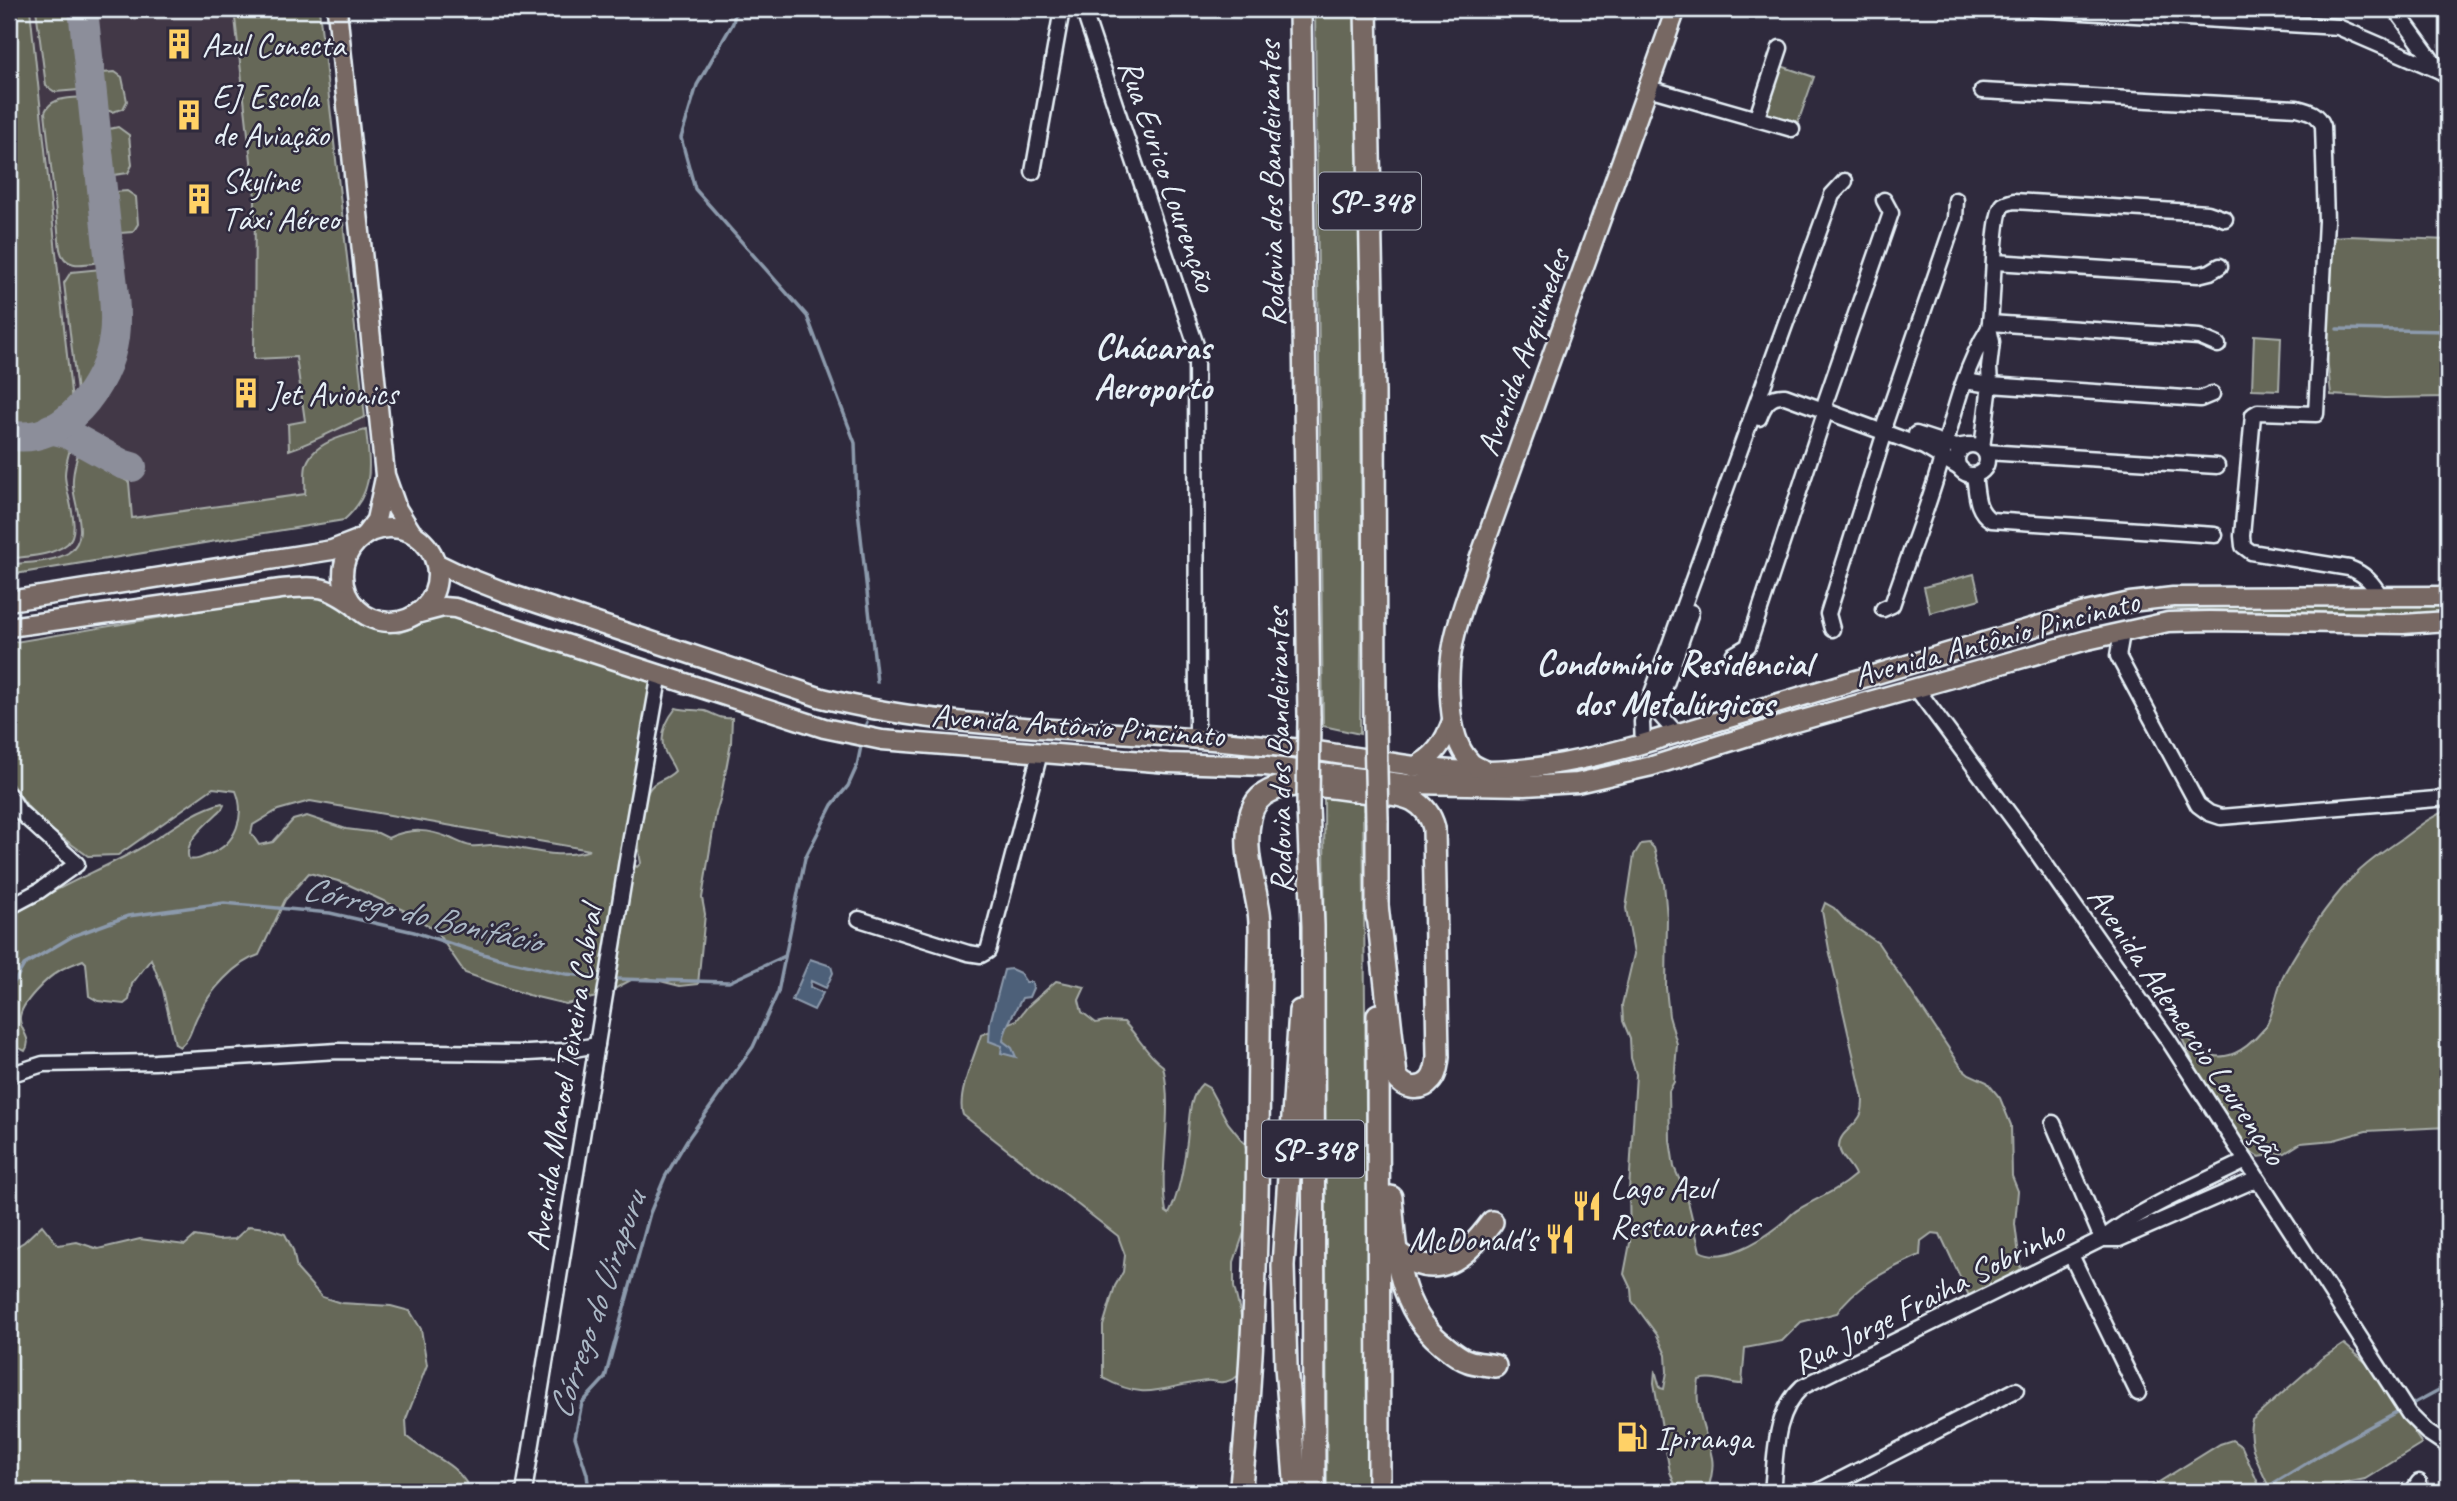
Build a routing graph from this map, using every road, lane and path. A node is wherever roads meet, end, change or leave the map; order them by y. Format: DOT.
graph roads {
  1 [pos="337,9"];
  2 [pos="1064,9"];
  3 [pos="1083,9"];
  4 [pos="1300,9"];
  5 [pos="1366,9"];
  6 [pos="1676,9"];
  7 [pos="2032,9"];
  8 [pos="2395,9"];
  9 [pos="1780,48"];
  10 [pos="2444,74"];
  11 [pos="1648,89"];
  12 [pos="1982,91"];
  13 [pos="1757,117"];
  14 [pos="1792,128"];
  15 [pos="1033,172"];
  16 [pos="1845,181"];
  17 [pos="1884,200"];
  18 [pos="1956,200"];
  19 [pos="2225,219"];
  20 [pos="1995,262"];
  21 [pos="2220,266"];
  22 [pos="1990,326"];
  23 [pos="2218,345"];
  24 [pos="1965,381"];
  25 [pos="1764,382"];
  26 [pos="1990,385"];
  27 [pos="2211,394"];
  28 [pos="1826,407"];
  29 [pos="1885,428"];
  30 [pos="1944,444"];
  31 [pos="1979,449"];
  32 [pos="1941,459"];
  33 [pos="2217,466"];
  34 [pos="1967,472"];
  35 [pos="385,475"];
  36 [pos="412,533"];
  37 [pos="2215,535"];
  38 [pos="362,538"];
  39 [pos="436,563"];
  40 [pos="2448,596"];
  41 [pos="2381,597"];
  42 [pos="9,601"];
  43 [pos="2130,602"];
  44 [pos="355,606"];
  45 [pos="1884,609"];
  46 [pos="416,614"];
  47 [pos="2448,621"];
  48 [pos="2041,626"];
  49 [pos="9,627"];
  50 [pos="1832,629"];
  51 [pos="2122,633"];
  52 [pos="647,640"];
  53 [pos="1733,655"];
  54 [pos="2022,658"];
  55 [pos="660,673"];
  56 [pos="1916,688"];
  57 [pos="1452,721"];
  58 [pos="987,725"];
  59 [pos="1022,728"];
  60 [pos="1677,734"];
  61 [pos="1198,739"];
  62 [pos="905,742"];
  63 [pos="1643,744"];
  64 [pos="1040,753"];
  65 [pos="1680,758"];
  66 [pos="1412,768"];
  67 [pos="1489,771"];
  68 [pos="9,795"];
  69 [pos="2448,798"];
  70 [pos="1377,905"];
  71 [pos="9,907"];
  72 [pos="859,919"];
  73 [pos="1313,926"];
  74 [pos="597,1045"];
  75 [pos="9,1075"];
  76 [pos="1378,1113"];
  77 [pos="2053,1123"];
  78 [pos="2246,1161"];
  79 [pos="2257,1179"];
  80 [pos="1492,1222"];
  81 [pos="2102,1240"];
  82 [pos="1395,1251"];
  83 [pos="2071,1255"];
  84 [pos="1495,1366"];
  85 [pos="2016,1390"];
  86 [pos="2138,1393"];
  87 [pos="2448,1446"];
  88 [pos="524,1492"];
  89 [pos="1240,1492"];
  90 [pos="1296,1492"];
  91 [pos="1314,1492"];
  92 [pos="1379,1492"];
  93 [pos="1772,1492"];
  94 [pos="1817,1492"];
  1 -- 35 [label="main road"];
  2 -- 15 [label="street"];
  3 -- 61 [label="street, Rua Eurico Lourenção"];
  4 -- 73 [label="highway, Rodovia dos Bandeirantes / SP-348, bridge"];
  5 -- 70 [label="highway, SP-348, bridge"];
  6 -- 11 [label="main road, Avenida Arquimedes"];
  7 -- 10 [label="street"];
  8 -- 10 [label="street"];
  9 -- 13 [label="street"];
  11 -- 13 [label="street"];
  11 -- 57 [label="main road, Avenida Arquimedes"];
  12 -- 41 [label="street"];
  13 -- 14 [label="street"];
  16 -- 25 [label="street"];
  17 -- 28 [label="street"];
  18 -- 29 [label="street"];
  19 -- 20 [label="street"];
  20 -- 21 [label="street"];
  20 -- 22 [label="street"];
  22 -- 23 [label="street"];
  22 -- 24 [label="street"];
  22 -- 26 [label="street"];
  24 -- 26 [label="street"];
  24 -- 30 [label="street"];
  25 -- 28 [label="street"];
  25 -- 63 [label="street"];
  26 -- 27 [label="street"];
  26 -- 31 [label="street"];
  28 -- 29 [label="street"];
  28 -- 53 [label="street"];
  28 -- 60 [label="street"];
  29 -- 30 [label="street"];
  29 -- 32 [label="street"];
  29 -- 50 [label="street"];
  30 -- 31 [label="street"];
  30 -- 32 [label="street"];
  31 -- 33 [label="street"];
  31 -- 34 [label="street"];
  31 -- 34 [label="street"];
  32 -- 34 [label="street"];
  32 -- 45 [label="street"];
  34 -- 37 [label="street"];
  35 -- 36 [label="main road, Avenida Antônio Pincinato"];
  35 -- 38 [label="main road"];
  36 -- 38 [label="main road"];
  36 -- 39 [label="main road, Avenida Antônio Pincinato"];
  38 -- 42 [label="main road"];
  38 -- 44 [label="main road"];
  39 -- 46 [label="main road"];
  39 -- 52 [label="main road, Avenida Antônio Pincinato"];
  40 -- 41 [label="main road, Avenida Antônio Pincinato"];
  41 -- 43 [label="main road, Avenida Antônio Pincinato"];
  43 -- 48 [label="main road, Avenida Antônio Pincinato"];
  43 -- 51 [label="main road"];
  44 -- 46 [label="main road, Avenida Antônio Pincinato"];
  44 -- 49 [label="main road, Avenida Antônio Pincinato"];
  46 -- 55 [label="main road, Avenida Antônio Pincinato"];
  47 -- 51 [label="main road, Avenida Antônio Pincinato"];
  48 -- 54 [label="main road"];
  48 -- 60 [label="main road, Avenida Antônio Pincinato"];
  51 -- 54 [label="main road, Avenida Antônio Pincinato"];
  51 -- 69 [label="street"];
  52 -- 55 [label="main road"];
  52 -- 58 [label="main road, Avenida Antônio Pincinato"];
  54 -- 56 [label="main road, Avenida Antônio Pincinato"];
  55 -- 62 [label="main road, Avenida Antônio Pincinato"];
  55 -- 74 [label="street, Avenida Manoel Teixeira Cabral"];
  56 -- 65 [label="main road, Avenida Antônio Pincinato"];
  56 -- 78 [label="street, Avenida Ademercio Lourenção"];
  57 -- 66 [label="main road"];
  57 -- 67 [label="main road, Avenida Arquimedes"];
  58 -- 59 [label="main road, Avenida Antônio Pincinato"];
  58 -- 62 [label="main road"];
  59 -- 61 [label="main road, Avenida Antônio Pincinato"];
  59 -- 64 [label="main road"];
  60 -- 63 [label="main road, Avenida Antônio Pincinato"];
  61 -- 66 [label="main road, Avenida Antônio Pincinato"];
  62 -- 64 [label="main road, Avenida Antônio Pincinato"];
  63 -- 65 [label="main road"];
  63 -- 67 [label="main road, Avenida Antônio Pincinato"];
  64 -- 65 [label="main road, Avenida Antônio Pincinato"];
  64 -- 72 [label="street"];
  66 -- 67 [label="main road, Avenida Antônio Pincinato"];
  68 -- 71 [label="street"];
  70 -- 76 [label="highway, SP-348"];
  70 -- 89 [label="highway"];
  73 -- 90 [label="highway"];
  73 -- 91 [label="highway, Rodovia dos Bandeirantes / SP-348"];
  74 -- 75 [label="street"];
  74 -- 88 [label="street, Avenida Manoel Teixeira Cabral"];
  76 -- 82 [label="highway"];
  76 -- 92 [label="highway, SP-348"];
  77 -- 81 [label="street"];
  78 -- 79 [label="street, Avenida Ademercio Lourenção"];
  78 -- 81 [label="street"];
  79 -- 81 [label="street"];
  79 -- 87 [label="street, Avenida Ademercio Lourenção"];
  80 -- 82 [label="highway"];
  81 -- 83 [label="street, Rua Jorge Fraiha Sobrinho"];
  82 -- 84 [label="highway"];
  83 -- 86 [label="street"];
  83 -- 93 [label="street, Rua Jorge Fraiha Sobrinho"];
  85 -- 94 [label="street"];
}
